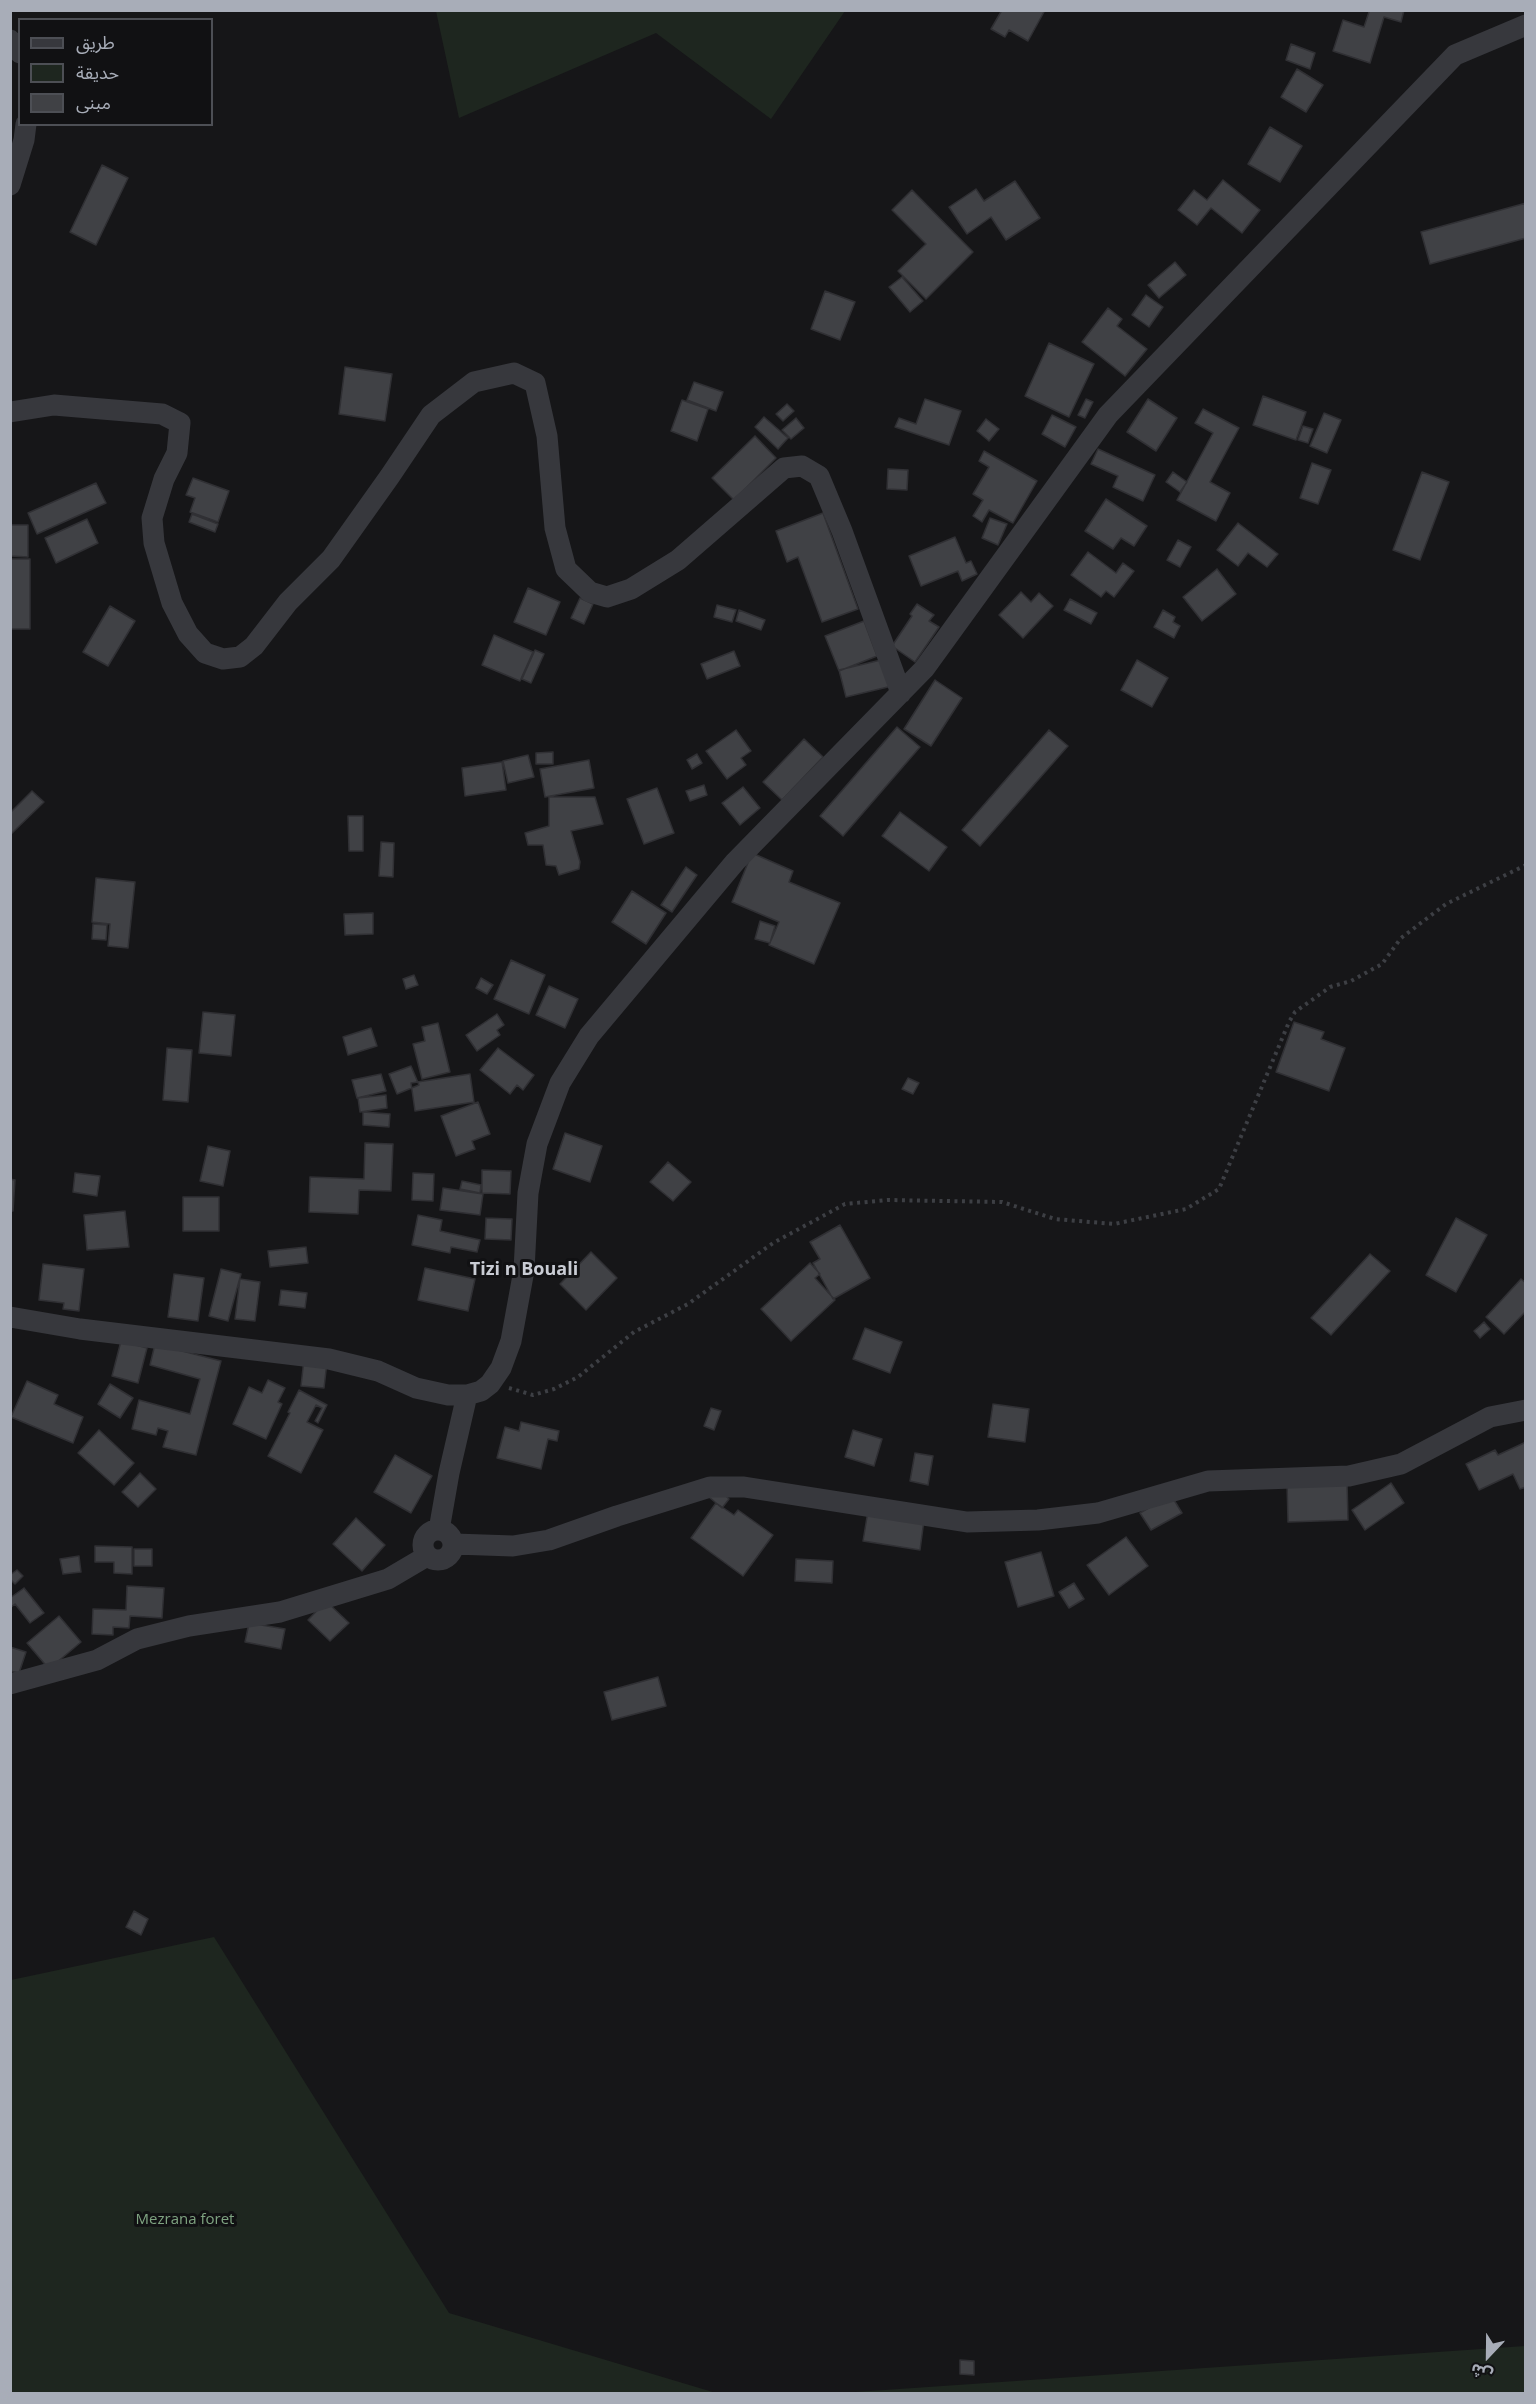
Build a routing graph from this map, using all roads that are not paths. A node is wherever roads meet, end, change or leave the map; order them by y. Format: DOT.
graph roads {
  1 [pos="1526,25"];
  2 [pos="26,126"];
  3 [pos="10,185"];
  4 [pos="10,412"];
  5 [pos="901,693"];
  6 [pos="10,1317"];
  7 [pos="467,1395"];
  8 [pos="1526,1410"];
  9 [pos="446,1537"];
  10 [pos="10,1684"];
  1 -- 5 [label="street"];
  2 -- 3 [label="street"];
  4 -- 5 [label="street"];
  5 -- 7 [label="street"];
  6 -- 7 [label="street"];
  7 -- 9 [label="street"];
  8 -- 9 [label="street"];
  9 -- 10 [label="street"];
}
